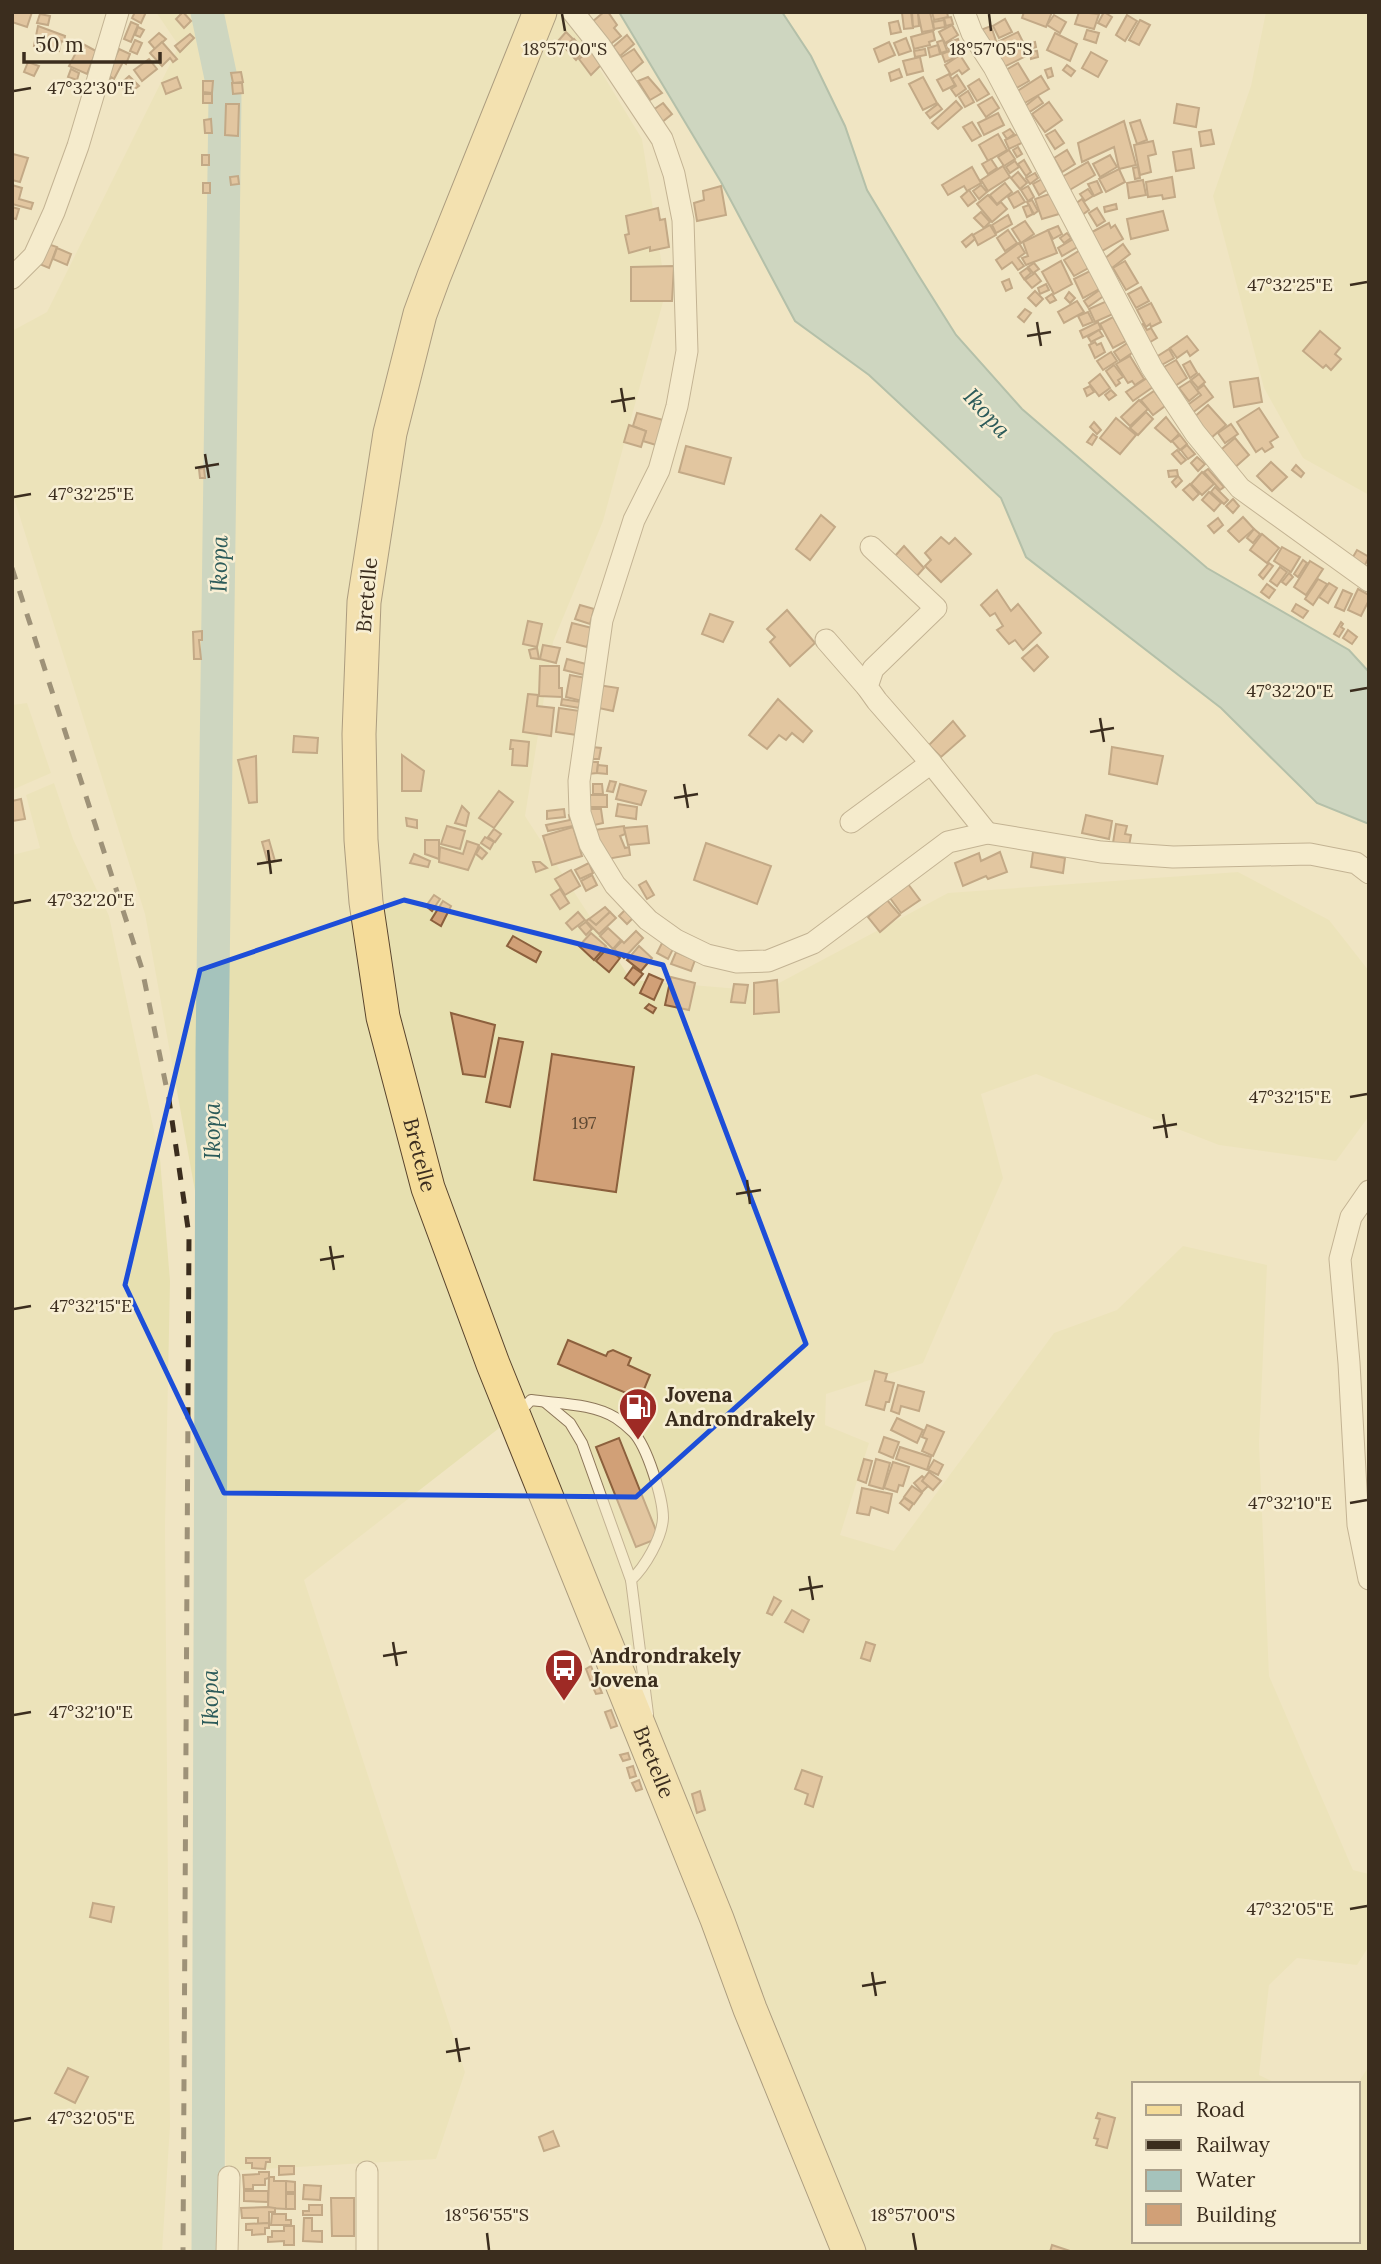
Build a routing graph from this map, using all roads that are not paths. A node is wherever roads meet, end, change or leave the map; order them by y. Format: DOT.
graph roads {
  1 [pos="118,12"];
  2 [pos="540,12"];
  3 [pos="573,12"];
  4 [pos="964,12"];
  5 [pos="12,278"];
  6 [pos="871,547"];
  7 [pos="1369,581"];
  8 [pos="826,640"];
  9 [pos="867,687"];
  10 [pos="931,763"];
  11 [pos="851,822"];
  12 [pos="987,833"];
  13 [pos="1369,873"];
  14 [pos="1369,1191"];
  15 [pos="546,1402"];
  16 [pos="515,1417"];
  17 [pos="1369,1579"];
  18 [pos="631,1580"];
  19 [pos="654,1762"];
  20 [pos="367,2172"];
  21 [pos="229,2177"];
  22 [pos="227,2252"];
  23 [pos="367,2252"];
  24 [pos="849,2252"];
  1 -- 5 [label="street"];
  2 -- 16 [label="main road, Bretelle"];
  3 -- 12 [label="street"];
  4 -- 7 [label="street"];
  6 -- 9 [label="street"];
  8 -- 9 [label="street"];
  9 -- 10 [label="street"];
  10 -- 11 [label="street"];
  10 -- 12 [label="street"];
  12 -- 13 [label="street"];
  14 -- 17 [label="street"];
  15 -- 16 [label="lane"];
  15 -- 18 [label="lane"];
  15 -- 18 [label="lane"];
  16 -- 19 [label="main road, Bretelle"];
  18 -- 19 [label="lane"];
  19 -- 24 [label="main road, Bretelle"];
  20 -- 23 [label="street"];
  21 -- 22 [label="street"];
}
